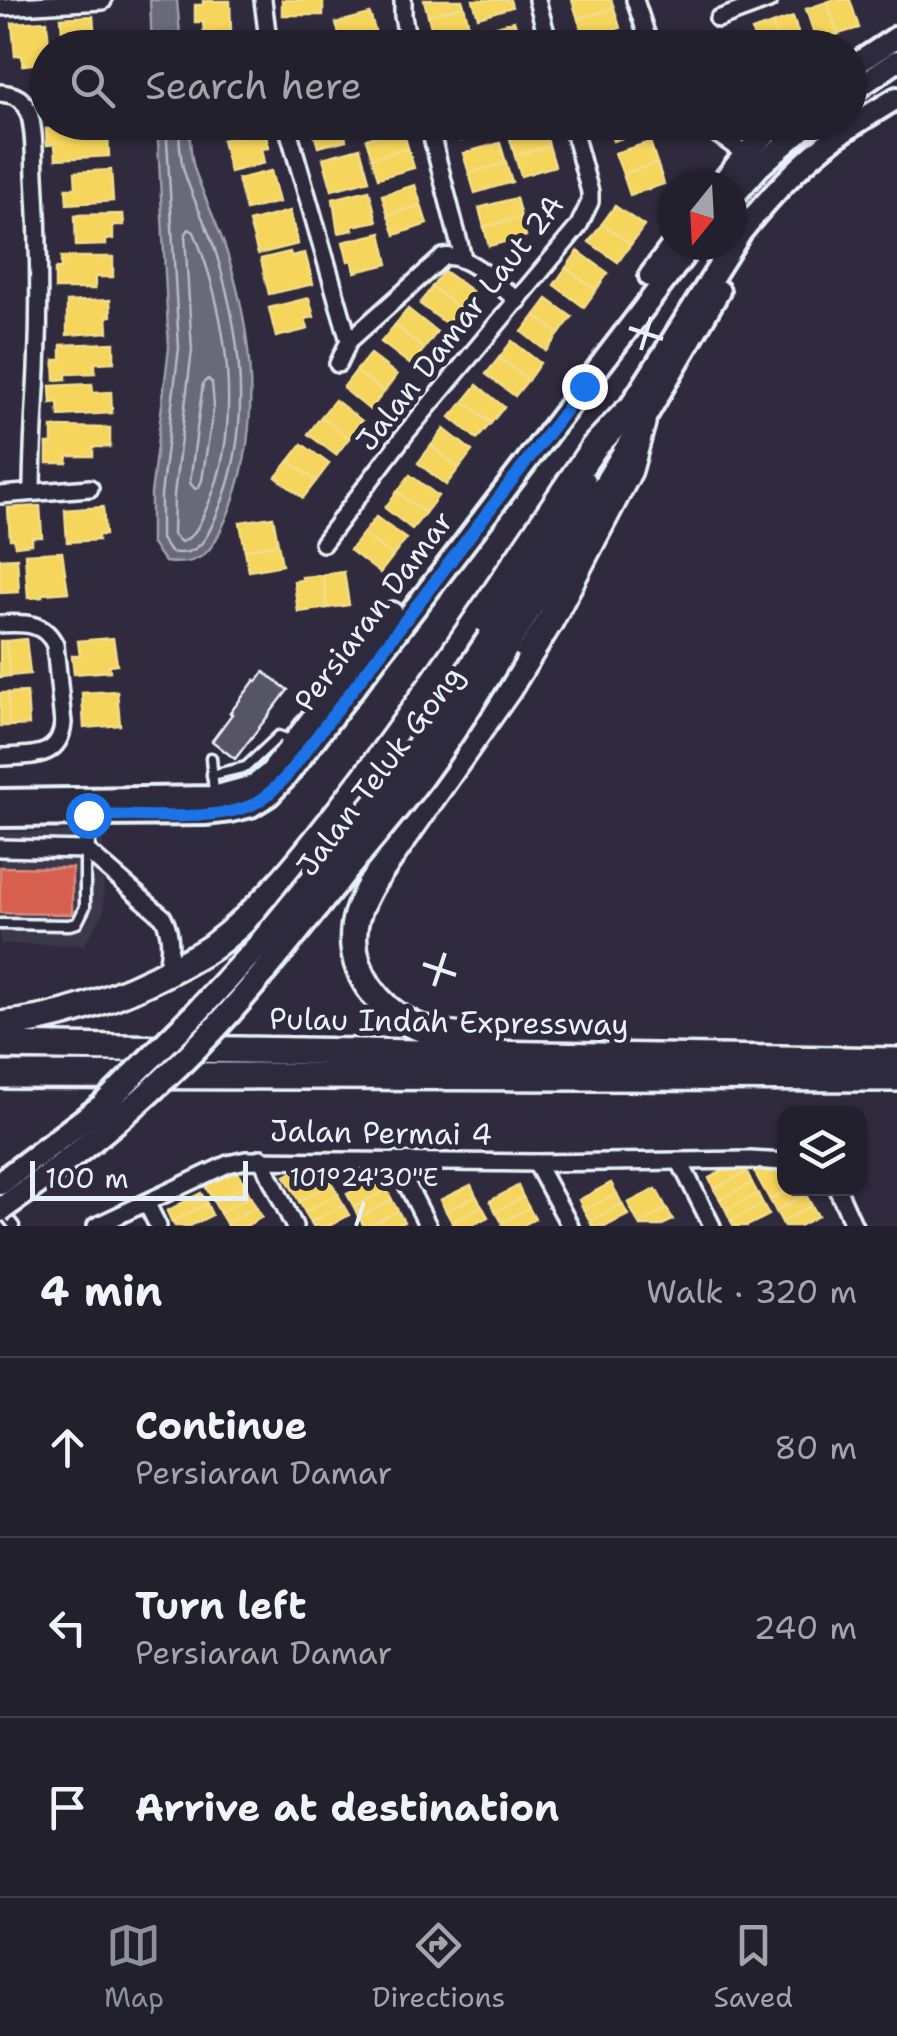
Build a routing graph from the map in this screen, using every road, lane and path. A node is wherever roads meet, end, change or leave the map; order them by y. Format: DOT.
graph roads {
  1 [pos="263,0"];
  2 [pos="403,0"];
  3 [pos="537,0"];
  4 [pos="635,0"];
  5 [pos="769,0"];
  6 [pos="104,2"];
  7 [pos="0,6"];
  8 [pos="718,19"];
  9 [pos="267,30"];
  10 [pos="406,30"];
  11 [pos="545,30"];
  12 [pos="645,30"];
  13 [pos="897,38"];
  14 [pos="867,57"];
  15 [pos="897,61"];
  16 [pos="867,81"];
  17 [pos="0,93"];
  18 [pos="897,98"];
  19 [pos="867,118"];
  20 [pos="30,120"];
  21 [pos="32,140"];
  22 [pos="291,140"];
  23 [pos="433,140"];
  24 [pos="576,140"];
  25 [pos="725,140"];
  26 [pos="766,140"];
  27 [pos="783,140"];
  28 [pos="833,140"];
  29 [pos="752,160"];
  30 [pos="739,170"];
  31 [pos="747,170"];
  32 [pos="463,258"];
  33 [pos="663,260"];
  34 [pos="681,260"];
  35 [pos="518,301"];
  36 [pos="349,341"];
  37 [pos="338,364"];
  38 [pos="634,418"];
  39 [pos="90,488"];
  40 [pos="32,492"];
  41 [pos="0,494"];
  42 [pos="322,543"];
  43 [pos="0,624"];
  44 [pos="498,642"];
  45 [pos="294,742"];
  46 [pos="0,758"];
  47 [pos="210,758"];
  48 [pos="212,775"];
  49 [pos="214,797"];
  50 [pos="0,800"];
  51 [pos="88,815"];
  52 [pos="0,816"];
  53 [pos="0,848"];
  54 [pos="86,850"];
  55 [pos="0,924"];
  56 [pos="166,973"];
  57 [pos="0,1025"];
  58 [pos="0,1046"];
  59 [pos="897,1049"];
  60 [pos="566,1056"];
  61 [pos="810,1061"];
  62 [pos="897,1061"];
  63 [pos="0,1075"];
  64 [pos="897,1078"];
  65 [pos="261,1158"];
  66 [pos="395,1161"];
  67 [pos="680,1162"];
  68 [pos="777,1162"];
  69 [pos="536,1163"];
  70 [pos="0,1183"];
  71 [pos="841,1196"];
  72 [pos="147,1204"];
  73 [pos="0,1209"];
  74 [pos="14,1226"];
  75 [pos="96,1226"];
  76 [pos="158,1226"];
  77 [pos="294,1226"];
  78 [pos="428,1226"];
  79 [pos="570,1226"];
  80 [pos="712,1226"];
  81 [pos="854,1226"];
  1 -- 9 [label="street"];
  2 -- 10 [label="street"];
  3 -- 11 [label="street"];
  4 -- 12 [label="street"];
  5 -- 8 [label="street"];
  6 -- 7 [label="street"];
  13 -- 14 [label="street"];
  15 -- 16 [label="street"];
  17 -- 20 [label="street"];
  18 -- 19 [label="street, Jalan Teluk Gong"];
  21 -- 40 [label="street"];
  22 -- 36 [label="street"];
  23 -- 32 [label="street"];
  24 -- 35 [label="street, Jalan Damar Laut 2A"];
  25 -- 29 [label="street"];
  26 -- 29 [label="street"];
  27 -- 29 [label="street"];
  28 -- 38 [label="street, Jalan Teluk Gong"];
  29 -- 30 [label="street"];
  29 -- 31 [label="street"];
  32 -- 35 [label="street"];
  32 -- 36 [label="street"];
  33 -- 45 [label="street, Persiaran Damar"];
  34 -- 51 [label="street, Persiaran Damar"];
  35 -- 42 [label="street, Jalan Damar Laut 2A"];
  36 -- 37 [label="street"];
  38 -- 44 [label="main road, Jalan Teluk Gong"];
  38 -- 56 [label="main road"];
  38 -- 60 [label="main road"];
  39 -- 40 [label="street"];
  40 -- 41 [label="street"];
  43 -- 46 [label="street"];
  44 -- 70 [label="main road, Jalan Teluk Gong, bridge"];
  44 -- 73 [label="main road, Jalan Teluk Gong, bridge"];
  45 -- 48 [label="lane"];
  45 -- 49 [label="street, Persiaran Damar"];
  47 -- 48 [label="lane"];
  48 -- 49 [label="lane"];
  49 -- 50 [label="street, Persiaran Damar"];
  51 -- 52 [label="street, Persiaran Damar"];
  51 -- 54 [label="street"];
  53 -- 54 [label="street"];
  54 -- 55 [label="lane"];
  54 -- 56 [label="street"];
  56 -- 57 [label="main road"];
  58 -- 60 [label="main road, Pulau Indah Expressway"];
  59 -- 61 [label="main road"];
  60 -- 61 [label="main road, Pulau Indah Expressway"];
  61 -- 62 [label="main road, Pulau Indah Expressway"];
  63 -- 64 [label="main road, Pulau Indah Expressway"];
  65 -- 66 [label="street, Jalan Permai 4"];
  65 -- 72 [label="street, Jalan Permai 4"];
  65 -- 77 [label="street"];
  66 -- 69 [label="street, Jalan Permai 4"];
  66 -- 78 [label="street"];
  67 -- 68 [label="street, Jalan Permai 4"];
  67 -- 69 [label="street, Jalan Permai 4"];
  67 -- 80 [label="street"];
  69 -- 79 [label="street"];
  71 -- 81 [label="street"];
  72 -- 75 [label="street, Jalan Permai 4"];
  72 -- 76 [label="street"];
  73 -- 74 [label="lane"];
}
